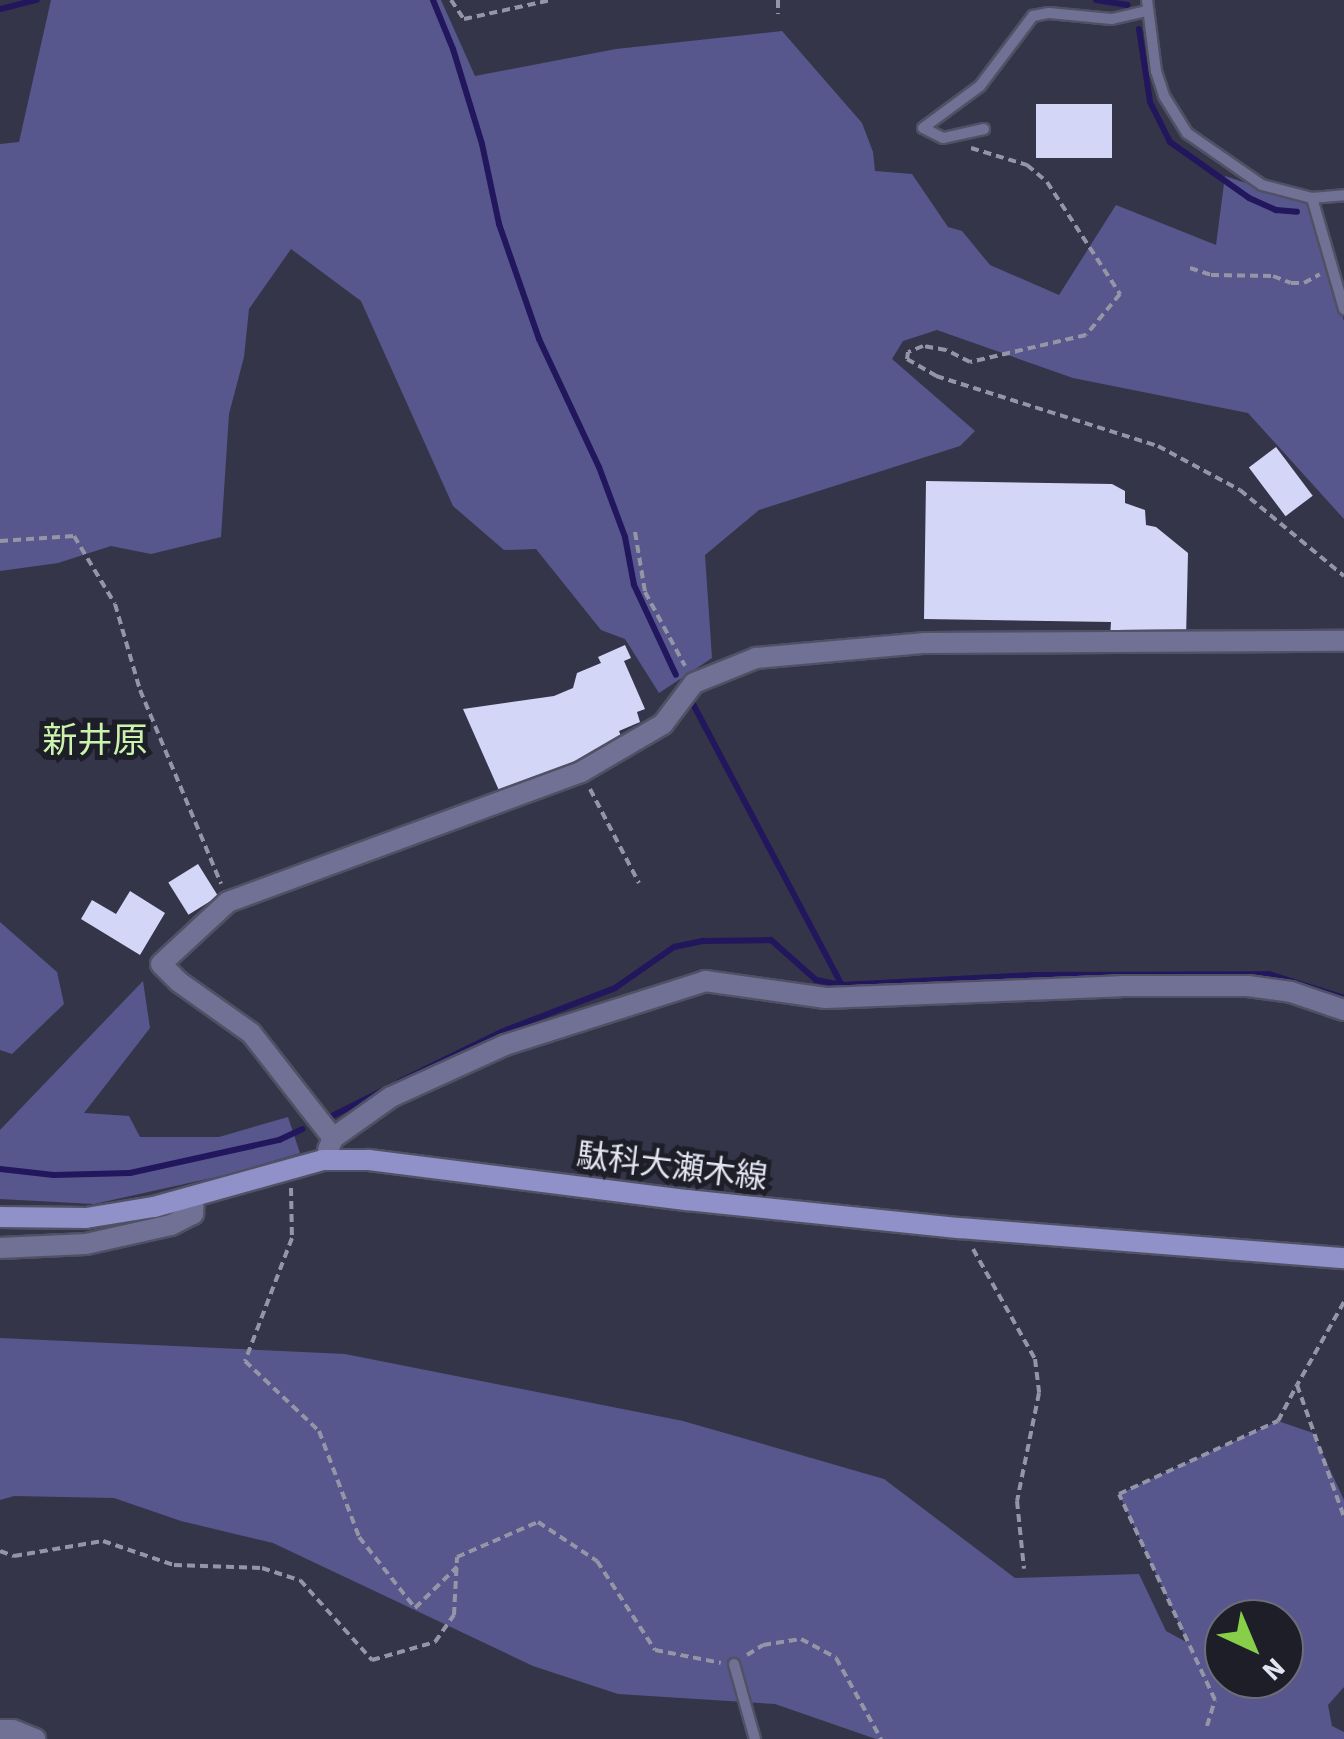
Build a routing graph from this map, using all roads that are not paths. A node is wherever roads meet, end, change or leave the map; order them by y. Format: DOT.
graph roads {
  1 [pos="1148,6"];
  2 [pos="984,129"];
  3 [pos="1344,195"];
  4 [pos="1312,198"];
  5 [pos="1344,309"];
  6 [pos="1344,641"];
  7 [pos="1344,1010"];
  8 [pos="333,1138"];
  9 [pos="323,1160"];
  10 [pos="194,1197"];
  11 [pos="0,1217"];
  12 [pos="0,1248"];
  13 [pos="1344,1258"];
  14 [pos="734,1664"];
  15 [pos="0,1730"];
  16 [pos="35,1739"];
  17 [pos="755,1739"];
  1 -- 2 [label="lane"];
  1 -- 4 [label="lane"];
  3 -- 4 [label="lane"];
  4 -- 5 [label="lane"];
  6 -- 8 [label="street"];
  7 -- 8 [label="street"];
  8 -- 9 [label="street"];
  9 -- 10 [label="main road, 駄科大瀬木線"];
  9 -- 13 [label="main road, 駄科大瀬木線"];
  10 -- 11 [label="main road, 駄科大瀬木線"];
  10 -- 12 [label="street"];
  14 -- 17 [label="lane"];
  15 -- 16 [label="street"];
}
